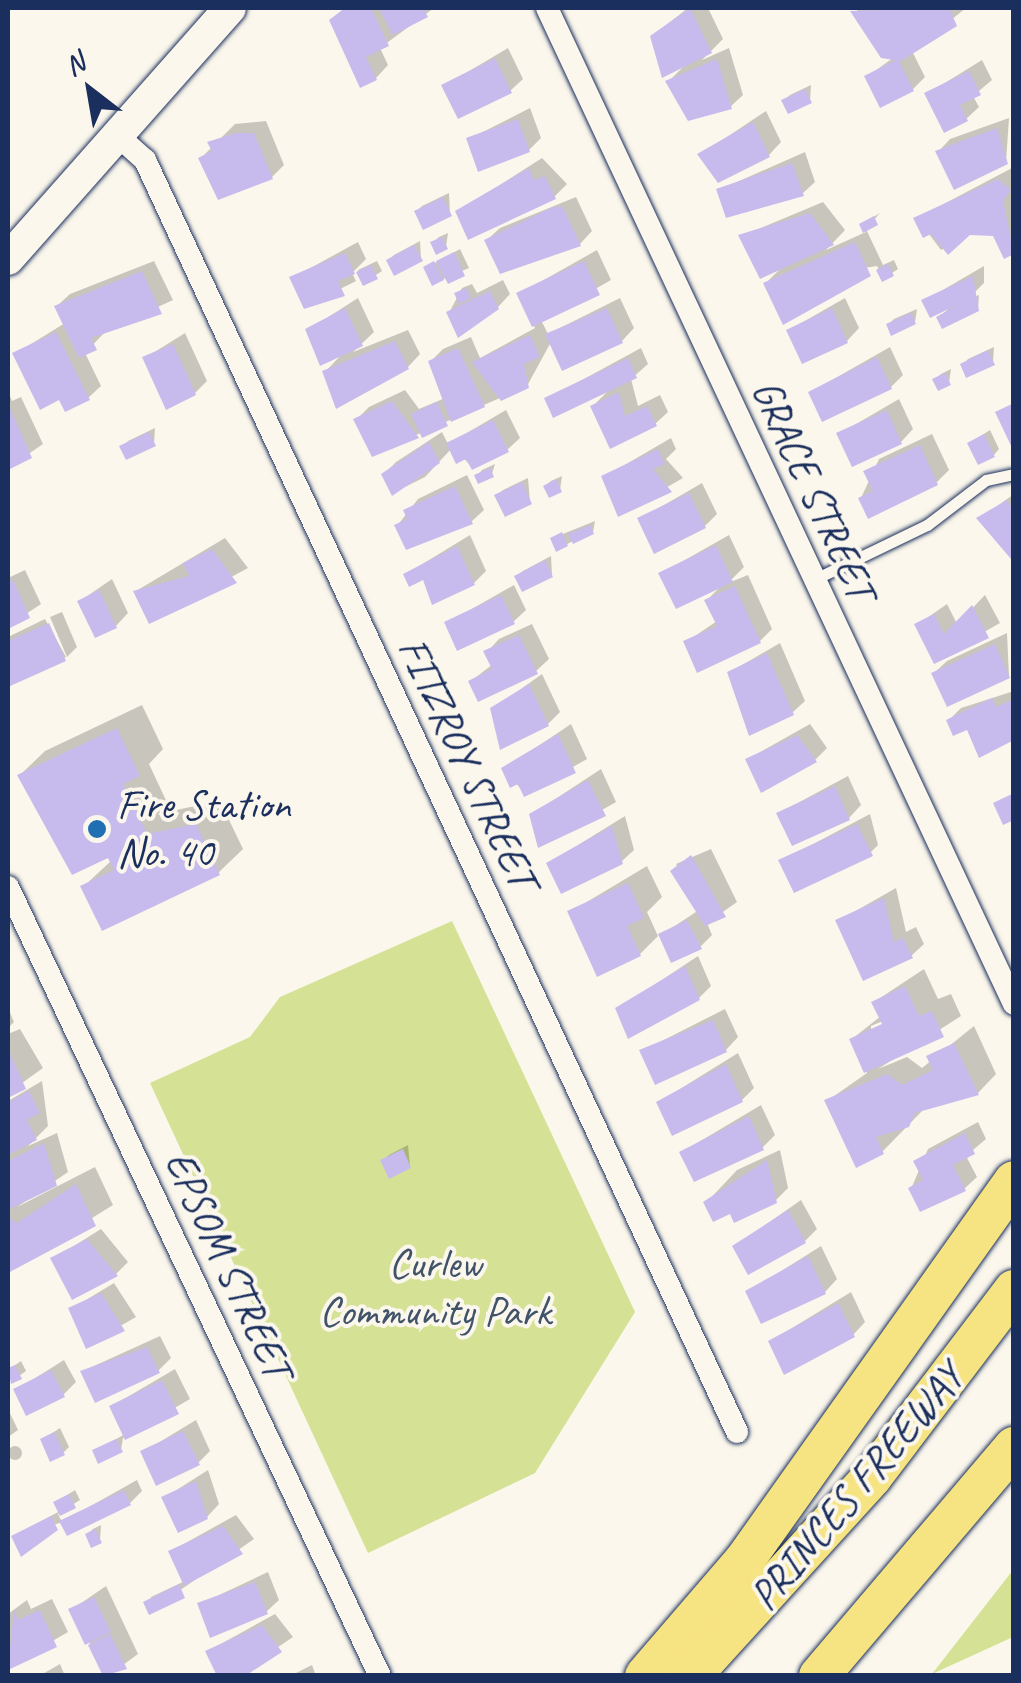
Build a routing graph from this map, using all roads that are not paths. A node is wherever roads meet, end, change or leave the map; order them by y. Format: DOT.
graph roads {
  1 [pos="230,8"];
  2 [pos="548,8"];
  3 [pos="117,136"];
  4 [pos="8,259"];
  5 [pos="1014,474"];
  6 [pos="813,580"];
  7 [pos="8,887"];
  8 [pos="1014,1004"];
  9 [pos="1014,1181"];
  10 [pos="1014,1290"];
  11 [pos="737,1432"];
  12 [pos="1014,1447"];
  13 [pos="380,1676"];
  14 [pos="645,1676"];
  15 [pos="691,1676"];
  16 [pos="819,1676"];
  1 -- 3 [label="street"];
  2 -- 6 [label="street, GRACE STREET"];
  3 -- 4 [label="street"];
  3 -- 11 [label="street, FITZROY STREET"];
  5 -- 6 [label="lane"];
  6 -- 8 [label="street, GRACE STREET"];
  7 -- 13 [label="street, EPSOM STREET"];
  9 -- 14 [label="highway"];
  10 -- 15 [label="highway, PRINCES FREEWAY"];
  12 -- 16 [label="highway"];
}
